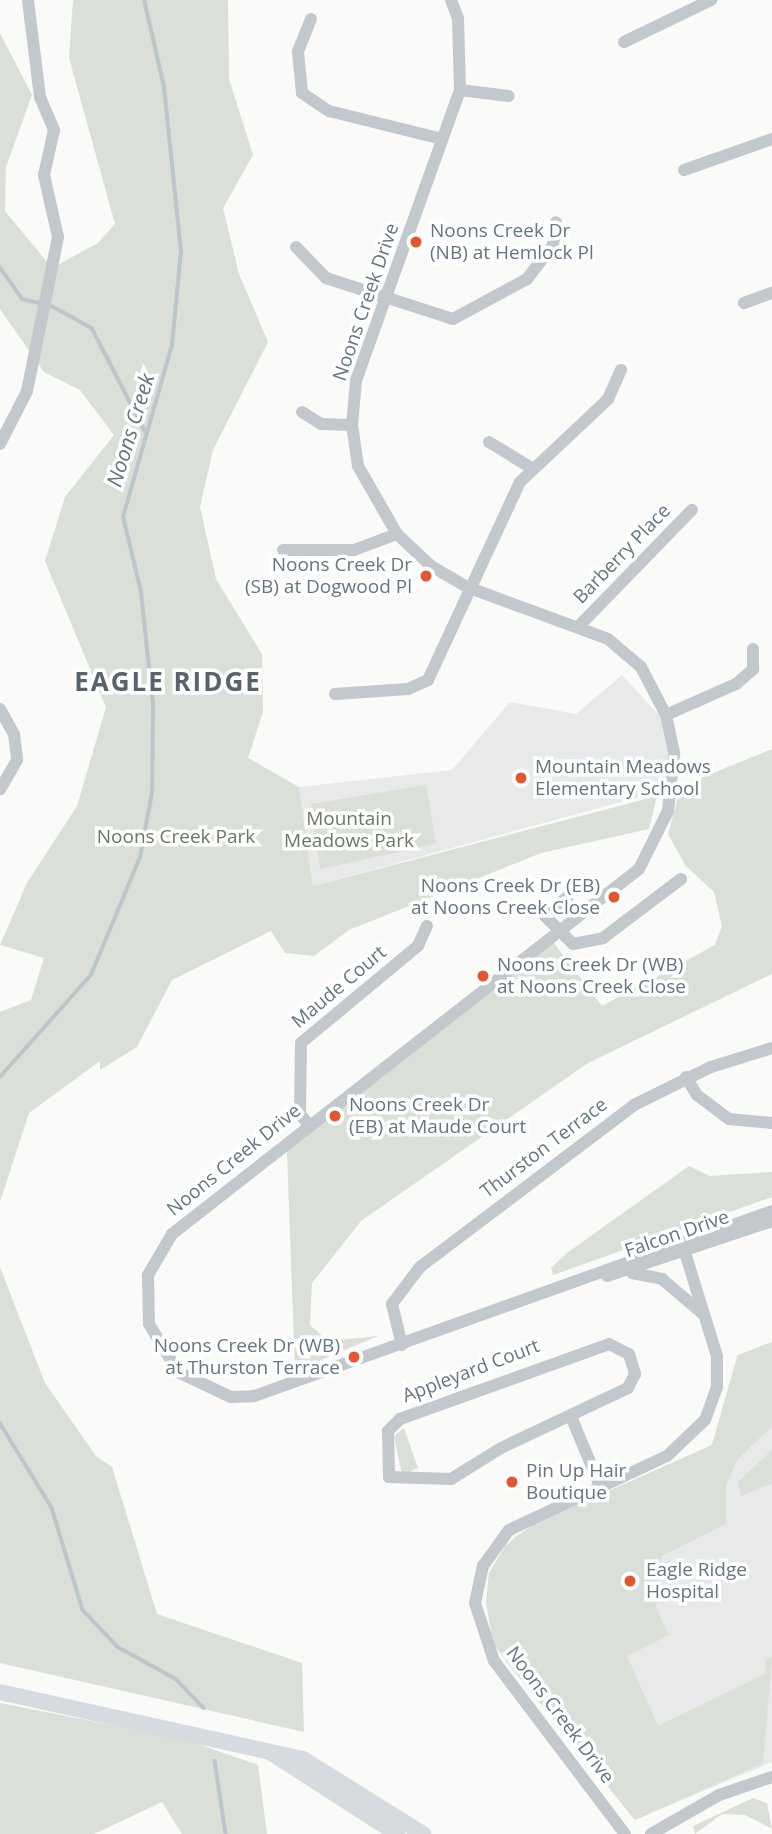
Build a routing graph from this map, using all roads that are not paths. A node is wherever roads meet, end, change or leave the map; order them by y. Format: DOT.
graph roads {
  1 [pos="29,0"];
  2 [pos="451,0"];
  3 [pos="712,0"];
  4 [pos="311,19"];
  5 [pos="624,41"];
  6 [pos="460,90"];
  7 [pos="509,96"];
  8 [pos="442,139"];
  9 [pos="772,139"];
  10 [pos="684,170"];
  11 [pos="556,222"];
  12 [pos="296,247"];
  13 [pos="772,293"];
  14 [pos="387,301"];
  15 [pos="744,303"];
  16 [pos="621,370"];
  17 [pos="302,412"];
  18 [pos="352,425"];
  19 [pos="489,442"];
  20 [pos="0,444"];
  21 [pos="530,467"];
  22 [pos="692,510"];
  23 [pos="397,534"];
  24 [pos="283,550"];
  25 [pos="467,587"];
  26 [pos="579,625"];
  27 [pos="753,649"];
  28 [pos="334,694"];
  29 [pos="0,709"];
  30 [pos="666,715"];
  31 [pos="0,789"];
  32 [pos="681,879"];
  33 [pos="603,897"];
  34 [pos="427,926"];
  35 [pos="558,932"];
  36 [pos="772,1048"];
  37 [pos="686,1077"];
  38 [pos="772,1123"];
  39 [pos="309,1125"];
  40 [pos="772,1211"];
  41 [pos="772,1221"];
  42 [pos="684,1248"];
  43 [pos="614,1276"];
  44 [pos="592,1278"];
  45 [pos="706,1318"];
  46 [pos="401,1345"];
  47 [pos="572,1419"];
  48 [pos="600,1486"];
  49 [pos="0,1692"];
  50 [pos="273,1754"];
  51 [pos="772,1777"];
  52 [pos="397,1834"];
  53 [pos="423,1834"];
  54 [pos="625,1834"];
  55 [pos="651,1834"];
  1 -- 20 [label="street"];
  2 -- 6 [label="street, Noons Creek Drive"];
  3 -- 5 [label="street"];
  4 -- 8 [label="street"];
  6 -- 7 [label="street"];
  6 -- 8 [label="street, Noons Creek Drive"];
  8 -- 14 [label="street, Noons Creek Drive"];
  9 -- 10 [label="street"];
  11 -- 14 [label="street"];
  12 -- 14 [label="street"];
  13 -- 15 [label="street"];
  14 -- 18 [label="street, Noons Creek Drive"];
  16 -- 21 [label="street"];
  17 -- 18 [label="street"];
  18 -- 23 [label="street, Noons Creek Drive"];
  19 -- 21 [label="street"];
  21 -- 25 [label="street"];
  22 -- 26 [label="street, Barberry Place"];
  23 -- 24 [label="street"];
  23 -- 25 [label="street, Noons Creek Drive"];
  25 -- 26 [label="street, Noons Creek Drive"];
  25 -- 28 [label="street"];
  26 -- 30 [label="street, Noons Creek Drive"];
  27 -- 30 [label="street"];
  29 -- 31 [label="street"];
  30 -- 33 [label="street, Noons Creek Drive"];
  32 -- 35 [label="street"];
  33 -- 35 [label="street, Noons Creek Drive"];
  33 -- 35 [label="street"];
  34 -- 39 [label="street, Maude Court"];
  35 -- 39 [label="street, Noons Creek Drive"];
  36 -- 37 [label="street, Thurston Terrace"];
  37 -- 38 [label="street"];
  37 -- 46 [label="street, Thurston Terrace"];
  39 -- 46 [label="street, Noons Creek Drive"];
  40 -- 42 [label="street, Falcon Drive"];
  41 -- 42 [label="street, Falcon Drive"];
  42 -- 43 [label="street, Falcon Drive"];
  42 -- 44 [label="street, Noons Creek Drive"];
  42 -- 45 [label="street, Noons Creek Drive"];
  43 -- 44 [label="street, Falcon Drive"];
  43 -- 45 [label="street"];
  44 -- 46 [label="street, Noons Creek Drive"];
  45 -- 48 [label="street, Noons Creek Drive"];
  47 -- 47 [label="street, Appleyard Court"];
  47 -- 48 [label="street"];
  48 -- 54 [label="street, Noons Creek Drive"];
  49 -- 50 [label="main road"];
  50 -- 52 [label="main road"];
  50 -- 53 [label="main road"];
  51 -- 55 [label="street"];
}
